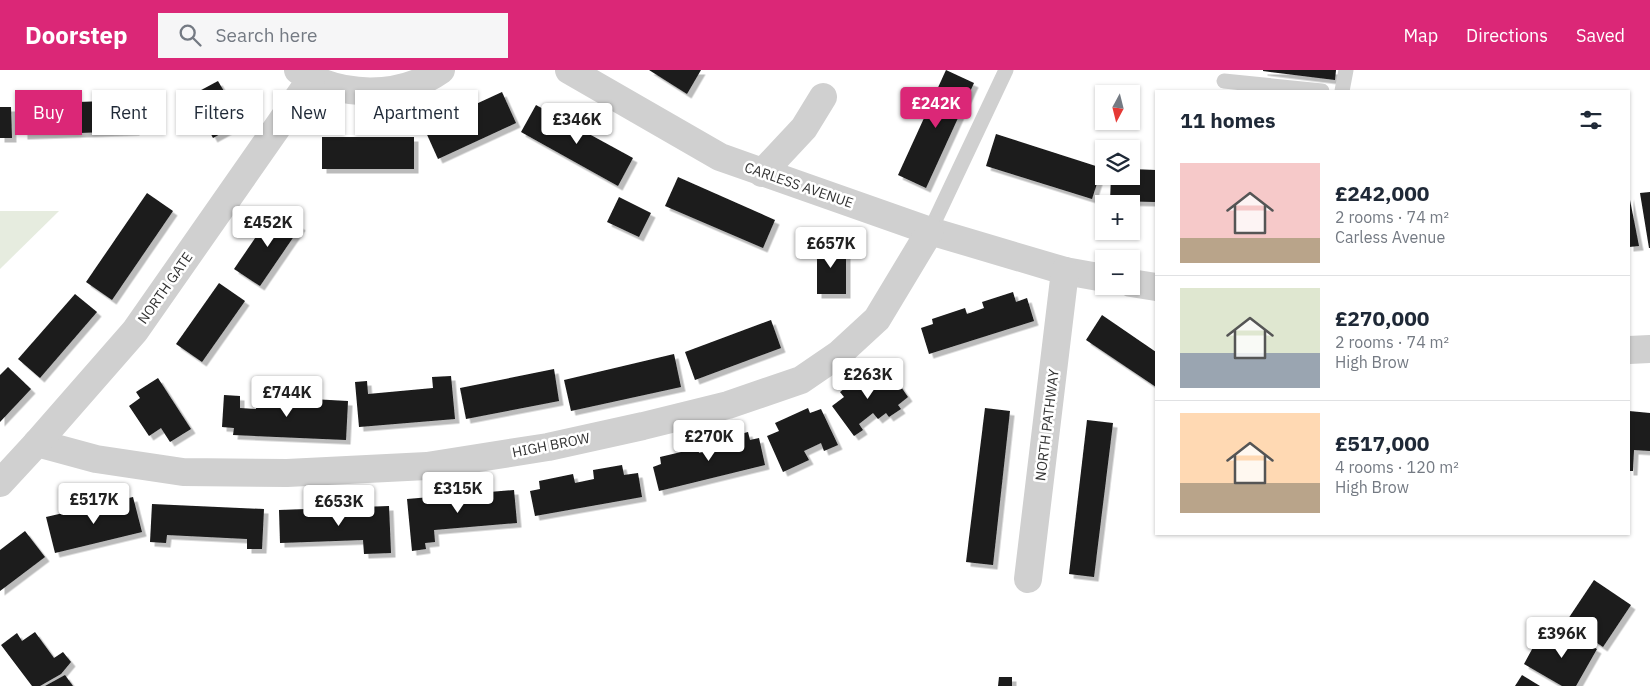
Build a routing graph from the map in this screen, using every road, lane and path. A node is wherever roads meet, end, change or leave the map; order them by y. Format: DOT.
graph roads {
  1 [pos="441,70"];
  2 [pos="568,70"];
  3 [pos="1006,70"];
  4 [pos="1346,70"];
  5 [pos="305,74"];
  6 [pos="1224,81"];
  7 [pos="1312,90"];
  8 [pos="1342,90"];
  9 [pos="823,97"];
  10 [pos="762,173"];
  11 [pos="930,231"];
  12 [pos="1065,271"];
  13 [pos="1095,276"];
  14 [pos="1140,284"];
  15 [pos="1155,287"];
  16 [pos="1630,350"];
  17 [pos="1650,350"];
  18 [pos="38,443"];
  19 [pos="0,483"];
  20 [pos="1028,579"];
  1 -- 5 [label="street"];
  2 -- 10 [label="street, CARLESS AVENUE"];
  3 -- 11 [label="lane"];
  4 -- 8 [label="lane"];
  5 -- 18 [label="street, NORTH GATE"];
  6 -- 7 [label="lane"];
  9 -- 10 [label="street"];
  10 -- 11 [label="street, CARLESS AVENUE"];
  11 -- 12 [label="street, CARLESS AVENUE"];
  11 -- 18 [label="street, HIGH BROW"];
  12 -- 13 [label="street, CARLESS AVENUE"];
  12 -- 20 [label="street, NORTH PATHWAY"];
  14 -- 15 [label="street"];
  16 -- 17 [label="street"];
  18 -- 19 [label="street, NORTH GATE"];
}
